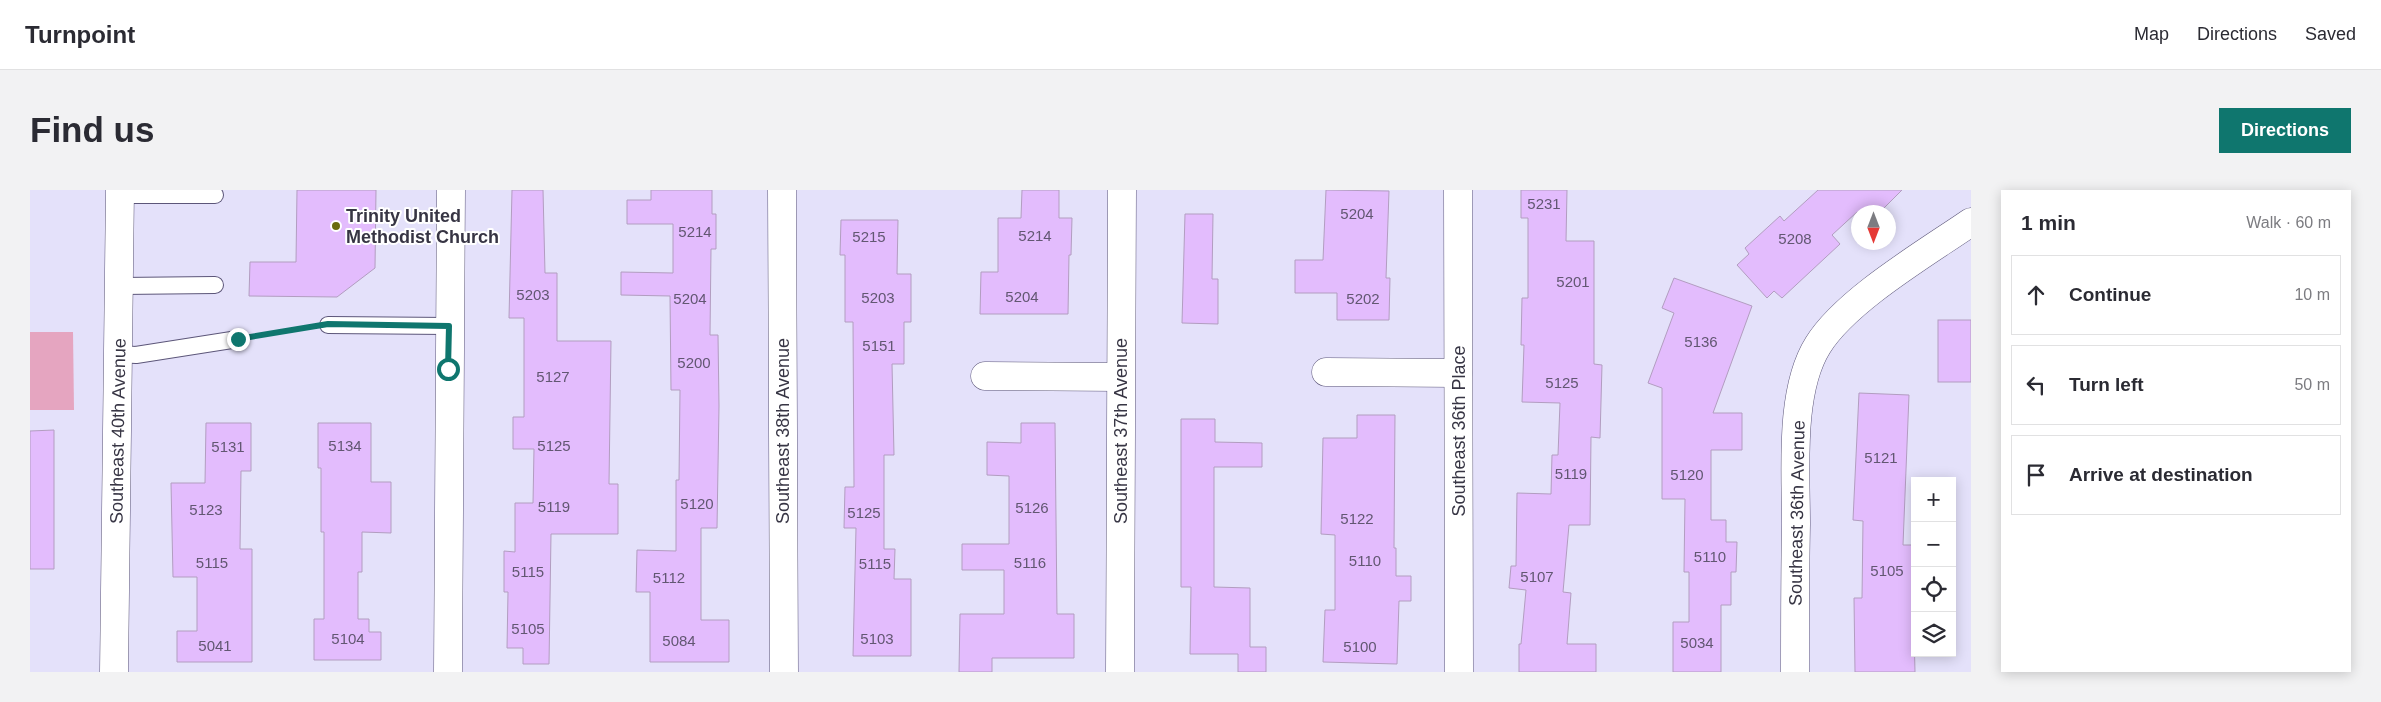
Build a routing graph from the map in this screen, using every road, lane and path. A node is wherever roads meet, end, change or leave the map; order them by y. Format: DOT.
graph roads {
  1 [pos="450,190"];
  2 [pos="782,190"];
  3 [pos="1122,190"];
  4 [pos="1458,190"];
  5 [pos="120,193"];
  6 [pos="215,194"];
  7 [pos="1971,222"];
  8 [pos="215,285"];
  9 [pos="120,286"];
  10 [pos="328,324"];
  11 [pos="449,326"];
  12 [pos="238,339"];
  13 [pos="119,354"];
  14 [pos="1326,372"];
  15 [pos="1458,373"];
  16 [pos="985,376"];
  17 [pos="1120,378"];
  18 [pos="114,672"];
  19 [pos="448,672"];
  20 [pos="784,672"];
  21 [pos="1120,672"];
  22 [pos="1459,672"];
  23 [pos="1795,672"];
  1 -- 11 [label="street"];
  2 -- 20 [label="street, Southeast 38th Avenue"];
  3 -- 17 [label="street, Southeast 37th Avenue"];
  4 -- 15 [label="street, Southeast 36th Place"];
  5 -- 6 [label="lane"];
  5 -- 9 [label="street, Southeast 40th Avenue"];
  7 -- 23 [label="street, Southeast 36th Avenue"];
  8 -- 9 [label="lane"];
  9 -- 13 [label="street, Southeast 40th Avenue"];
  10 -- 11 [label="lane"];
  10 -- 12 [label="path"];
  11 -- 19 [label="street"];
  12 -- 13 [label="lane"];
  13 -- 18 [label="street, Southeast 40th Avenue"];
  14 -- 15 [label="street"];
  15 -- 22 [label="street, Southeast 36th Place"];
  16 -- 17 [label="street"];
  17 -- 21 [label="street, Southeast 37th Avenue"];
}
